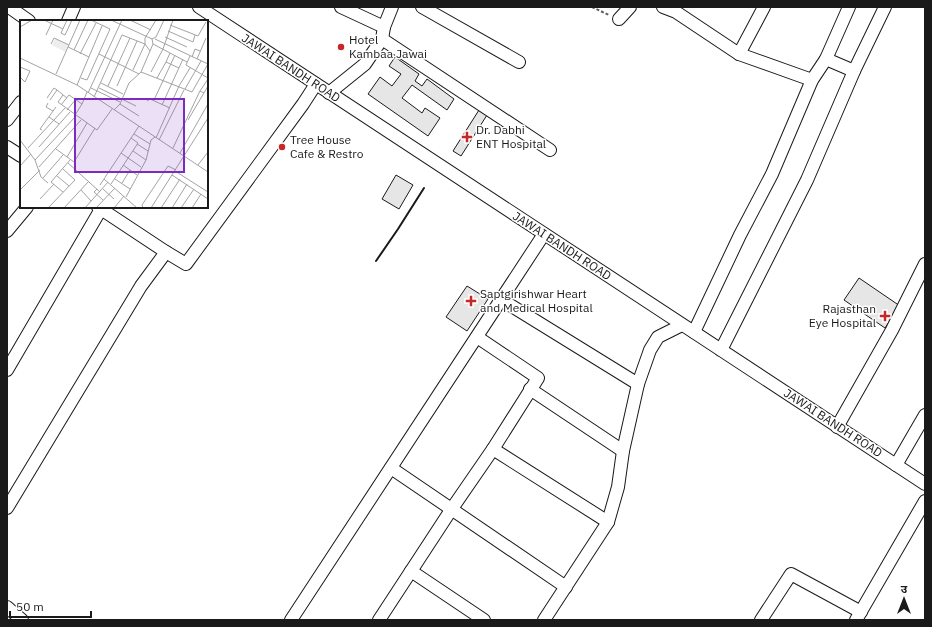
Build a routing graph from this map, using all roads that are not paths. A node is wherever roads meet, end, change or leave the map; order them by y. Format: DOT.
graph roads {
  1 [pos="9,7"];
  2 [pos="74,7"];
  3 [pos="199,7"];
  4 [pos="341,7"];
  5 [pos="392,7"];
  6 [pos="422,7"];
  7 [pos="630,7"];
  8 [pos="663,7"];
  9 [pos="764,7"];
  10 [pos="849,7"];
  11 [pos="885,7"];
  12 [pos="677,9"];
  13 [pos="619,19"];
  14 [pos="28,20"];
  15 [pos="68,20"];
  16 [pos="384,27"];
  17 [pos="382,39"];
  18 [pos="739,54"];
  19 [pos="826,60"];
  20 [pos="519,62"];
  21 [pos="854,71"];
  22 [pos="812,80"];
  23 [pos="316,84"];
  24 [pos="329,93"];
  25 [pos="20,103"];
  26 [pos="7,120"];
  27 [pos="7,147"];
  28 [pos="550,150"];
  29 [pos="20,155"];
  30 [pos="26,208"];
  31 [pos="100,208"];
  32 [pos="7,231"];
  33 [pos="544,234"];
  34 [pos="166,252"];
  35 [pos="925,264"];
  36 [pos="502,300"];
  37 [pos="682,325"];
  38 [pos="694,332"];
  39 [pos="477,337"];
  40 [pos="720,350"];
  41 [pos="7,370"];
  42 [pos="638,384"];
  43 [pos="530,389"];
  44 [pos="925,415"];
  45 [pos="838,427"];
  46 [pos="493,449"];
  47 [pos="623,451"];
  48 [pos="896,465"];
  49 [pos="391,468"];
  50 [pos="925,484"];
  51 [pos="925,501"];
  52 [pos="7,508"];
  53 [pos="451,510"];
  54 [pos="608,522"];
  55 [pos="411,571"];
  56 [pos="566,587"];
  57 [pos="7,607"];
  58 [pos="468,616"];
  59 [pos="860,617"];
  60 [pos="22,620"];
  61 [pos="291,620"];
  62 [pos="380,620"];
  63 [pos="484,620"];
  64 [pos="544,620"];
  65 [pos="761,620"];
  1 -- 14 [label="street"];
  2 -- 15 [label="street"];
  3 -- 23 [label="street, JAWAI BANDH ROAD"];
  4 -- 16 [label="street"];
  5 -- 16 [label="street"];
  6 -- 20 [label="street"];
  7 -- 13 [label="street"];
  8 -- 12 [label="street"];
  9 -- 18 [label="street"];
  10 -- 19 [label="street"];
  11 -- 21 [label="street"];
  12 -- 18 [label="street"];
  16 -- 17 [label="street"];
  17 -- 24 [label="street"];
  17 -- 28 [label="street"];
  18 -- 22 [label="street"];
  19 -- 21 [label="street"];
  19 -- 22 [label="street"];
  21 -- 40 [label="street"];
  22 -- 38 [label="street"];
  23 -- 24 [label="street, JAWAI BANDH ROAD"];
  23 -- 34 [label="street"];
  24 -- 33 [label="street, JAWAI BANDH ROAD"];
  25 -- 26 [label="street"];
  27 -- 29 [label="street"];
  30 -- 32 [label="street"];
  31 -- 34 [label="street"];
  31 -- 41 [label="street"];
  33 -- 36 [label="street"];
  33 -- 37 [label="street, JAWAI BANDH ROAD"];
  34 -- 52 [label="street"];
  35 -- 45 [label="street"];
  36 -- 39 [label="street"];
  36 -- 42 [label="street"];
  37 -- 38 [label="street, JAWAI BANDH ROAD"];
  37 -- 42 [label="street"];
  38 -- 40 [label="street, JAWAI BANDH ROAD"];
  39 -- 43 [label="street"];
  39 -- 49 [label="street"];
  40 -- 45 [label="street, JAWAI BANDH ROAD"];
  42 -- 47 [label="street"];
  43 -- 46 [label="street"];
  43 -- 47 [label="street"];
  44 -- 48 [label="street"];
  45 -- 48 [label="street, JAWAI BANDH ROAD"];
  46 -- 53 [label="street"];
  46 -- 54 [label="street"];
  47 -- 54 [label="street"];
  48 -- 50 [label="street, JAWAI BANDH ROAD"];
  49 -- 53 [label="street"];
  49 -- 61 [label="street"];
  51 -- 59 [label="street"];
  53 -- 55 [label="street"];
  53 -- 56 [label="street"];
  54 -- 56 [label="street"];
  55 -- 58 [label="street"];
  55 -- 62 [label="street"];
  56 -- 64 [label="street"];
  57 -- 60 [label="street"];
  58 -- 63 [label="street"];
  59 -- 65 [label="street"];
}
